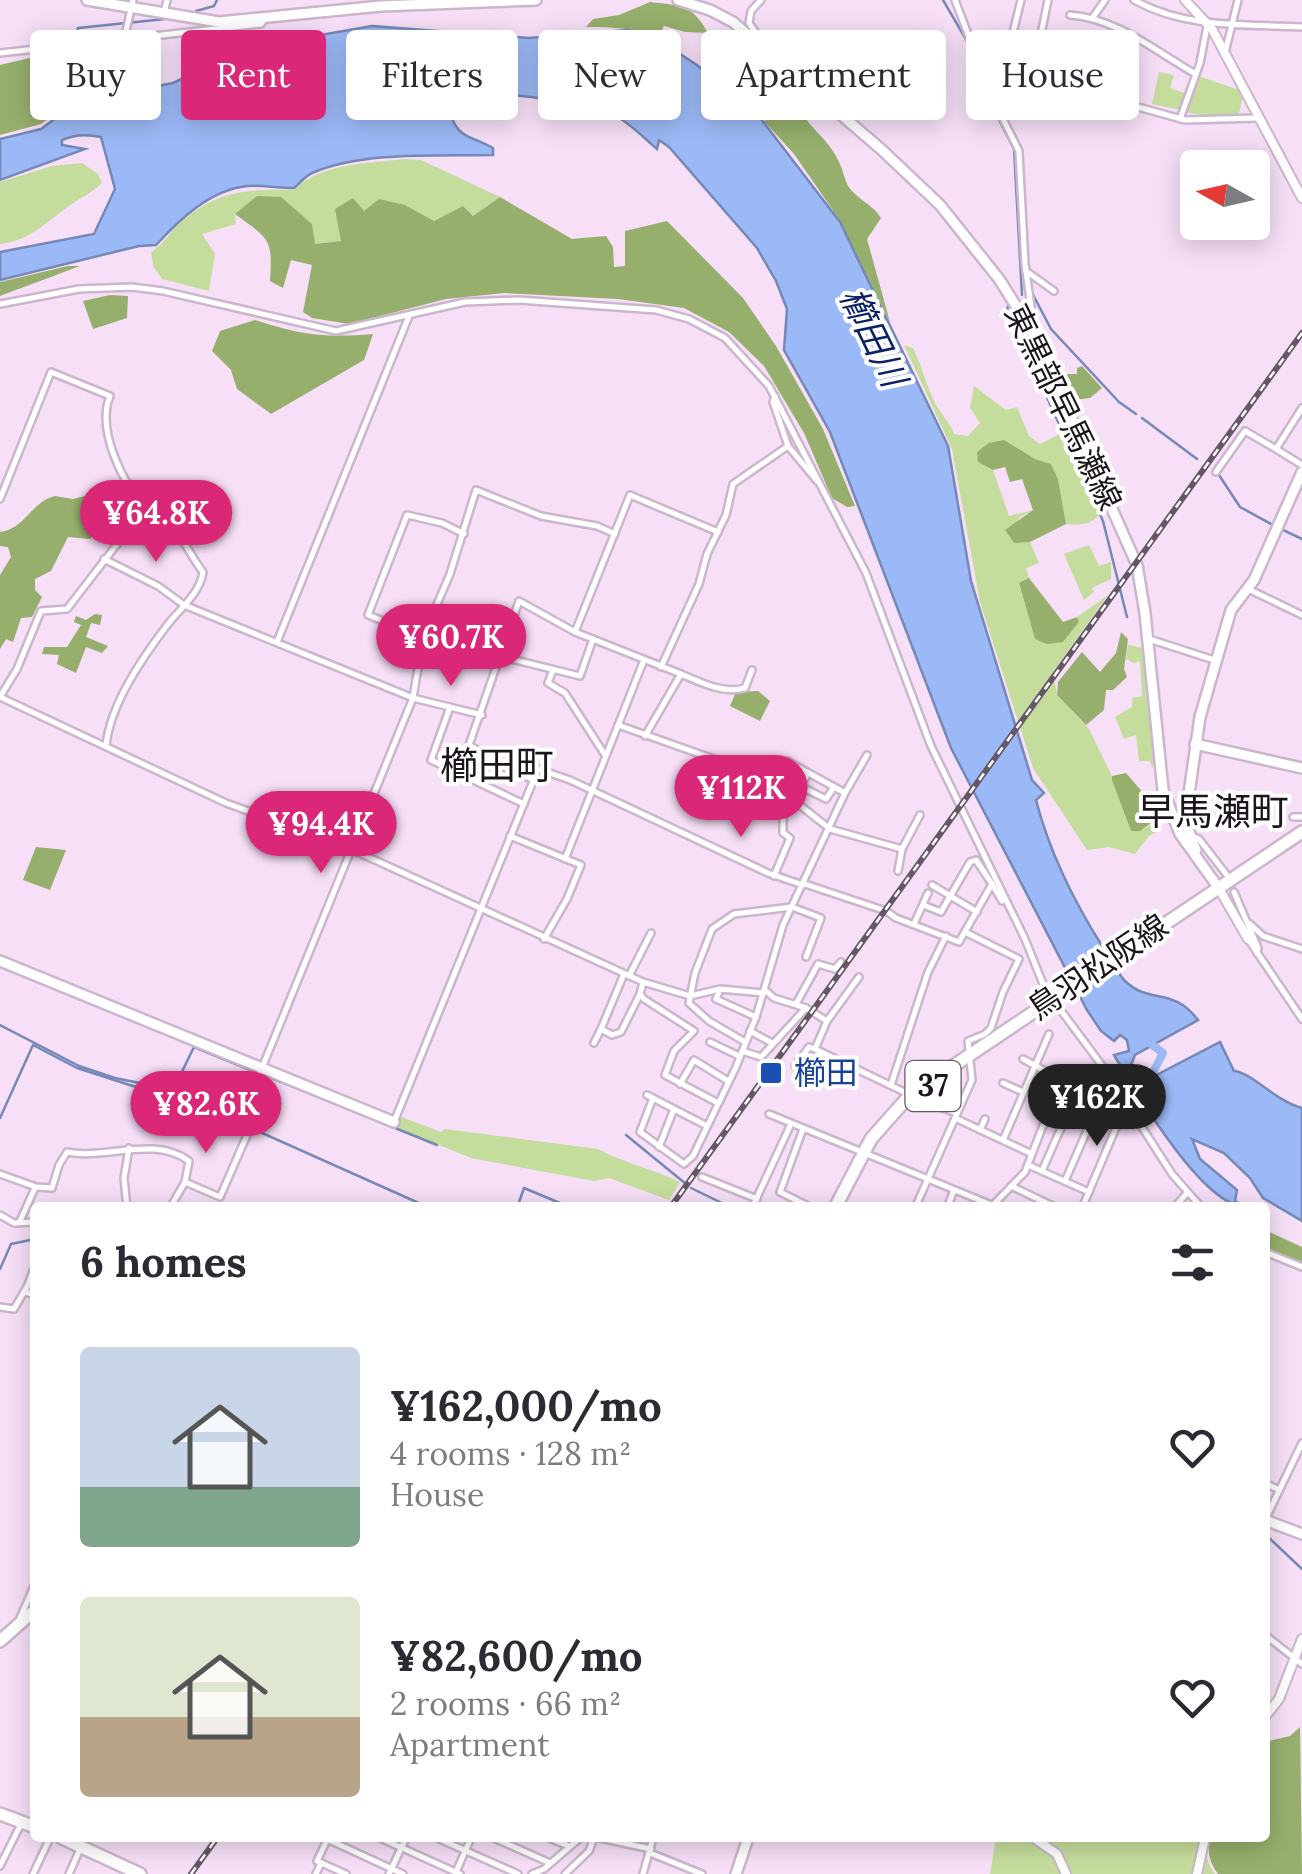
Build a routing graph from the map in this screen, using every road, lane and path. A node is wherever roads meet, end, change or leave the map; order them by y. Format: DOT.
graph roads {
  1 [pos="88,0"];
  2 [pos="167,0"];
  3 [pos="536,0"];
  4 [pos="678,0"];
  5 [pos="761,0"];
  6 [pos="955,0"];
  7 [pos="1020,0"];
  8 [pos="1048,0"];
  9 [pos="1105,0"];
  10 [pos="1134,0"];
  11 [pos="1185,0"];
  12 [pos="1235,1"];
  13 [pos="131,7"];
  14 [pos="164,12"];
  15 [pos="1070,15"];
  16 [pos="1094,17"];
  17 [pos="264,20"];
  18 [pos="1208,24"];
  19 [pos="1230,24"];
  20 [pos="1302,27"];
  21 [pos="740,30"];
  22 [pos="753,30"];
  23 [pos="966,30"];
  24 [pos="1013,30"];
  25 [pos="1043,30"];
  26 [pos="161,33"];
  27 [pos="30,50"];
  28 [pos="0,54"];
  29 [pos="1226,54"];
  30 [pos="1194,73"];
  31 [pos="1139,108"];
  32 [pos="1259,118"];
  33 [pos="847,120"];
  34 [pos="1003,120"];
  35 [pos="1180,120"];
  36 [pos="1302,198"];
  37 [pos="1026,271"];
  38 [pos="1054,291"];
  39 [pos="0,304"];
  40 [pos="410,314"];
  41 [pos="1035,336"];
  42 [pos="775,396"];
  43 [pos="1302,408"];
  44 [pos="788,446"];
  45 [pos="1276,450"];
  46 [pos="1302,469"];
  47 [pos="1216,472"];
  48 [pos="819,483"];
  49 [pos="0,499"];
  50 [pos="144,508"];
  51 [pos="718,532"];
  52 [pos="464,534"];
  53 [pos="615,534"];
  54 [pos="104,558"];
  55 [pos="1248,588"];
  56 [pos="184,606"];
  57 [pos="1302,615"];
  58 [pos="576,632"];
  59 [pos="423,637"];
  60 [pos="1148,638"];
  61 [pos="593,640"];
  62 [pos="277,642"];
  63 [pos="498,656"];
  64 [pos="644,660"];
  65 [pos="1217,661"];
  66 [pos="661,667"];
  67 [pos="552,670"];
  68 [pos="752,670"];
  69 [pos="681,674"];
  70 [pos="0,697"];
  71 [pos="413,698"];
  72 [pos="450,707"];
  73 [pos="482,715"];
  74 [pos="618,724"];
  75 [pos="645,736"];
  76 [pos="1195,744"];
  77 [pos="106,746"];
  78 [pos="867,755"];
  79 [pos="606,757"];
  80 [pos="1302,768"];
  81 [pos="808,773"];
  82 [pos="532,780"];
  83 [pos="772,786"];
  84 [pos="800,786"];
  85 [pos="834,787"];
  86 [pos="592,792"];
  87 [pos="845,793"];
  88 [pos="792,799"];
  89 [pos="524,804"];
  90 [pos="766,808"];
  91 [pos="920,815"];
  92 [pos="783,817"];
  93 [pos="1302,817"];
  94 [pos="1292,818"];
  95 [pos="830,828"];
  96 [pos="1189,835"];
  97 [pos="510,836"];
  98 [pos="1302,836"];
  99 [pos="902,849"];
  100 [pos="350,850"];
  101 [pos="564,859"];
  102 [pos="1204,866"];
  103 [pos="898,871"];
  104 [pos="1226,874"];
  105 [pos="774,876"];
  106 [pos="804,884"];
  107 [pos="992,884"];
  108 [pos="932,885"];
  109 [pos="1220,892"];
  110 [pos="928,894"];
  111 [pos="950,896"];
  112 [pos="923,905"];
  113 [pos="1008,906"];
  114 [pos="792,907"];
  115 [pos="481,909"];
  116 [pos="977,912"];
  117 [pos="1248,922"];
  118 [pos="914,924"];
  119 [pos="967,933"];
  120 [pos="651,934"];
  121 [pos="946,936"];
  122 [pos="544,938"];
  123 [pos="1248,939"];
  124 [pos="1302,949"];
  125 [pos="1258,953"];
  126 [pos="806,958"];
  127 [pos="0,962"];
  128 [pos="841,962"];
  129 [pos="626,974"];
  130 [pos="858,977"];
  131 [pos="643,982"];
  132 [pos="764,991"];
  133 [pos="719,992"];
  134 [pos="640,994"];
  135 [pos="689,996"];
  136 [pos="1056,999"];
  137 [pos="796,1004"];
  138 [pos="806,1008"];
  139 [pos="756,1017"];
  140 [pos="1302,1019"];
  141 [pos="827,1021"];
  142 [pos="601,1029"];
  143 [pos="694,1031"];
  144 [pos="750,1031"];
  145 [pos="1049,1034"];
  146 [pos="745,1042"];
  147 [pos="594,1043"];
  148 [pos="772,1043"];
  149 [pos="815,1049"];
  150 [pos="741,1054"];
  151 [pos="969,1058"];
  152 [pos="1024,1058"];
  153 [pos="1036,1064"];
  154 [pos="795,1066"];
  155 [pos="262,1068"];
  156 [pos="1061,1079"];
  157 [pos="729,1082"];
  158 [pos="1003,1083"];
  159 [pos="680,1084"];
  160 [pos="891,1086"];
  161 [pos="1079,1087"];
  162 [pos="1024,1093"];
  163 [pos="913,1096"];
  164 [pos="718,1103"];
  165 [pos="1099,1103"];
  166 [pos="674,1109"];
  167 [pos="769,1114"];
  168 [pos="956,1116"];
  169 [pos="985,1119"];
  170 [pos="394,1122"];
  171 [pos="790,1124"];
  172 [pos="707,1126"];
  173 [pos="802,1129"];
  174 [pos="980,1130"];
  175 [pos="1003,1140"];
  176 [pos="659,1146"];
  177 [pos="129,1148"];
  178 [pos="866,1154"];
  179 [pos="1032,1154"];
  180 [pos="1028,1165"];
  181 [pos="1042,1171"];
  182 [pos="0,1174"];
  183 [pos="702,1177"];
  184 [pos="929,1177"];
  185 [pos="1064,1181"];
  186 [pos="184,1182"];
  187 [pos="1011,1186"];
  188 [pos="36,1187"];
  189 [pos="954,1190"];
  190 [pos="1089,1192"];
  191 [pos="1187,1193"];
  192 [pos="757,1199"];
  193 [pos="127,1202"];
  194 [pos="173,1202"];
  195 [pos="756,1202"];
  196 [pos="800,1202"];
  197 [pos="838,1202"];
  198 [pos="846,1202"];
  199 [pos="918,1202"];
  200 [pos="949,1202"];
  201 [pos="986,1202"];
  202 [pos="999,1202"];
  203 [pos="1044,1202"];
  204 [pos="1085,1202"];
  205 [pos="1179,1202"];
  206 [pos="1196,1202"];
  207 [pos="0,1215"];
  208 [pos="20,1221"];
  209 [pos="30,1222"];
  210 [pos="1270,1254"];
  211 [pos="1302,1268"];
  212 [pos="29,1287"];
  213 [pos="0,1307"];
  214 [pos="1302,1444"];
  215 [pos="1270,1486"];
  216 [pos="1279,1490"];
  217 [pos="1270,1509"];
  218 [pos="1270,1522"];
  219 [pos="1302,1534"];
  220 [pos="30,1595"];
  221 [pos="30,1614"];
  222 [pos="18,1623"];
  223 [pos="1270,1639"];
  224 [pos="1302,1640"];
  225 [pos="0,1641"];
  226 [pos="1298,1662"];
  227 [pos="1270,1711"];
  228 [pos="0,1814"];
  229 [pos="22,1822"];
  230 [pos="30,1825"];
  231 [pos="48,1842"];
  232 [pos="72,1842"];
  233 [pos="325,1842"];
  234 [pos="335,1842"];
  235 [pos="390,1842"];
  236 [pos="404,1842"];
  237 [pos="447,1842"];
  238 [pos="470,1842"];
  239 [pos="502,1842"];
  240 [pos="559,1842"];
  241 [pos="574,1842"];
  242 [pos="594,1842"];
  243 [pos="613,1842"];
  244 [pos="653,1842"];
  245 [pos="747,1842"];
  246 [pos="1040,1842"];
  247 [pos="1203,1842"];
  248 [pos="82,1846"];
  249 [pos="569,1846"];
  250 [pos="402,1847"];
  251 [pos="466,1850"];
  252 [pos="650,1851"];
  253 [pos="320,1863"];
  254 [pos="0,1866"];
  255 [pos="548,1866"];
  256 [pos="390,1871"];
  257 [pos="458,1873"];
  258 [pos="32,1874"];
  259 [pos="69,1874"];
  260 [pos="140,1874"];
  261 [pos="316,1874"];
  262 [pos="346,1874"];
  263 [pos="403,1874"];
  264 [pos="518,1874"];
  265 [pos="532,1874"];
  266 [pos="551,1874"];
  267 [pos="565,1874"];
  268 [pos="643,1874"];
  269 [pos="702,1874"];
  270 [pos="736,1874"];
  271 [pos="1066,1874"];
  272 [pos="1197,1874"];
  1 -- 13 [label="main road"];
  2 -- 14 [label="street"];
  3 -- 17 [label="main road"];
  4 -- 21 [label="main road, 東黒部早馬瀬線"];
  5 -- 22 [label="street"];
  6 -- 23 [label="street"];
  7 -- 24 [label="street"];
  8 -- 25 [label="street"];
  9 -- 16 [label="street"];
  10 -- 18 [label="street"];
  11 -- 18 [label="street"];
  12 -- 19 [label="street"];
  13 -- 14 [label="main road"];
  14 -- 17 [label="main road"];
  15 -- 16 [label="street"];
  16 -- 30 [label="street"];
  17 -- 26 [label="street"];
  18 -- 19 [label="street"];
  18 -- 29 [label="street"];
  18 -- 30 [label="street"];
  19 -- 20 [label="street"];
  19 -- 29 [label="street"];
  27 -- 28 [label="street"];
  29 -- 32 [label="street"];
  30 -- 35 [label="street"];
  31 -- 35 [label="street"];
  32 -- 35 [label="street"];
  32 -- 36 [label="street"];
  33 -- 41 [label="main road, 東黒部早馬瀬線"];
  34 -- 37 [label="street"];
  37 -- 38 [label="street"];
  37 -- 41 [label="street"];
  39 -- 40 [label="street"];
  40 -- 42 [label="street"];
  40 -- 62 [label="street"];
  41 -- 60 [label="main road, 東黒部早馬瀬線"];
  42 -- 44 [label="street"];
  42 -- 48 [label="street"];
  43 -- 45 [label="street"];
  44 -- 48 [label="street"];
  44 -- 51 [label="street"];
  45 -- 46 [label="street"];
  45 -- 47 [label="street"];
  46 -- 55 [label="main road"];
  48 -- 113 [label="street"];
  49 -- 50 [label="street"];
  50 -- 54 [label="street"];
  50 -- 56 [label="street"];
  51 -- 53 [label="street"];
  51 -- 66 [label="street"];
  52 -- 53 [label="street"];
  52 -- 59 [label="street"];
  52 -- 59 [label="street"];
  53 -- 58 [label="street"];
  54 -- 56 [label="street"];
  54 -- 70 [label="street"];
  55 -- 57 [label="street"];
  55 -- 65 [label="main road"];
  56 -- 62 [label="street"];
  56 -- 77 [label="street"];
  58 -- 61 [label="street"];
  58 -- 63 [label="street"];
  59 -- 71 [label="street"];
  60 -- 65 [label="street"];
  60 -- 102 [label="main road, 東黒部早馬瀬線"];
  61 -- 64 [label="street"];
  61 -- 67 [label="street"];
  62 -- 71 [label="street"];
  63 -- 67 [label="street"];
  63 -- 73 [label="street"];
  64 -- 66 [label="street"];
  64 -- 74 [label="street"];
  65 -- 76 [label="main road"];
  66 -- 69 [label="street"];
  67 -- 79 [label="street"];
  68 -- 69 [label="street"];
  69 -- 75 [label="street"];
  70 -- 77 [label="street"];
  71 -- 72 [label="street"];
  71 -- 100 [label="street"];
  72 -- 73 [label="street"];
  72 -- 89 [label="street"];
  73 -- 82 [label="street"];
  74 -- 75 [label="street"];
  74 -- 79 [label="street"];
  75 -- 83 [label="street"];
  76 -- 80 [label="main road"];
  76 -- 96 [label="main road"];
  77 -- 100 [label="street"];
  78 -- 87 [label="street"];
  79 -- 86 [label="street"];
  81 -- 83 [label="street"];
  81 -- 84 [label="street"];
  81 -- 85 [label="street"];
  82 -- 86 [label="street"];
  82 -- 89 [label="street"];
  83 -- 88 [label="street"];
  84 -- 85 [label="street"];
  84 -- 88 [label="street"];
  85 -- 87 [label="street"];
  86 -- 101 [label="street"];
  86 -- 105 [label="street"];
  87 -- 95 [label="street"];
  88 -- 92 [label="street"];
  88 -- 95 [label="street"];
  89 -- 97 [label="street"];
  90 -- 92 [label="street"];
  91 -- 99 [label="street"];
  92 -- 105 [label="street"];
  93 -- 94 [label="street"];
  95 -- 99 [label="street"];
  95 -- 106 [label="street"];
  96 -- 102 [label="main road"];
  96 -- 104 [label="street"];
  97 -- 101 [label="street"];
  97 -- 115 [label="street"];
  98 -- 109 [label="main road, 鳥羽松阪線 / 37"];
  99 -- 103 [label="street"];
  100 -- 115 [label="street"];
  100 -- 155 [label="street"];
  101 -- 122 [label="street"];
  102 -- 109 [label="main road, 東黒部早馬瀬線"];
  105 -- 106 [label="street"];
  106 -- 114 [label="street"];
  106 -- 118 [label="street"];
  107 -- 111 [label="street"];
  107 -- 113 [label="street"];
  107 -- 116 [label="street"];
  108 -- 111 [label="street"];
  109 -- 117 [label="street"];
  109 -- 123 [label="street"];
  109 -- 136 [label="main road, 鳥羽松阪線 / 37"];
  110 -- 112 [label="street"];
  111 -- 112 [label="street"];
  111 -- 116 [label="street"];
  112 -- 118 [label="street"];
  113 -- 136 [label="street"];
  114 -- 126 [label="street"];
  114 -- 132 [label="street"];
  114 -- 135 [label="street"];
  115 -- 122 [label="street"];
  115 -- 170 [label="street"];
  116 -- 119 [label="street"];
  117 -- 124 [label="street"];
  117 -- 125 [label="street"];
  118 -- 121 [label="street"];
  119 -- 121 [label="street"];
  119 -- 151 [label="street"];
  120 -- 129 [label="street"];
  121 -- 160 [label="street"];
  122 -- 129 [label="street"];
  123 -- 125 [label="street"];
  125 -- 140 [label="street"];
  127 -- 155 [label="main road"];
  128 -- 137 [label="street"];
  129 -- 131 [label="street"];
  129 -- 142 [label="street"];
  130 -- 141 [label="street"];
  131 -- 134 [label="street"];
  131 -- 135 [label="street"];
  132 -- 135 [label="street"];
  132 -- 137 [label="street"];
  132 -- 139 [label="street"];
  133 -- 139 [label="street"];
  134 -- 142 [label="street"];
  134 -- 143 [label="street"];
  135 -- 146 [label="street"];
  136 -- 151 [label="main road, 鳥羽松阪線 / 37"];
  136 -- 191 [label="street"];
  137 -- 138 [label="street"];
  138 -- 141 [label="street"];
  138 -- 148 [label="street"];
  139 -- 144 [label="street"];
  141 -- 149 [label="street"];
  142 -- 147 [label="street"];
  143 -- 150 [label="street"];
  143 -- 159 [label="street"];
  144 -- 146 [label="street"];
  144 -- 148 [label="street"];
  145 -- 153 [label="street"];
  146 -- 150 [label="street"];
  148 -- 150 [label="street"];
  149 -- 154 [label="street"];
  149 -- 160 [label="street"];
  150 -- 157 [label="street"];
  151 -- 163 [label="main road, 鳥羽松阪線 / 37"];
  151 -- 168 [label="street"];
  152 -- 153 [label="street"];
  153 -- 156 [label="street"];
  153 -- 162 [label="street"];
  155 -- 170 [label="main road"];
  155 -- 186 [label="street"];
  156 -- 161 [label="street"];
  156 -- 179 [label="street"];
  157 -- 159 [label="street"];
  157 -- 164 [label="street"];
  158 -- 162 [label="street"];
  159 -- 164 [label="street"];
  160 -- 163 [label="street"];
  161 -- 165 [label="street"];
  161 -- 181 [label="street"];
  162 -- 175 [label="street"];
  163 -- 168 [label="street"];
  163 -- 178 [label="main road, 鳥羽松阪線 / 37"];
  164 -- 172 [label="street"];
  165 -- 185 [label="street"];
  165 -- 190 [label="street"];
  166 -- 172 [label="street"];
  166 -- 176 [label="street"];
  166 -- 176 [label="street"];
  167 -- 171 [label="street"];
  168 -- 174 [label="street"];
  168 -- 184 [label="street"];
  169 -- 174 [label="street"];
  171 -- 173 [label="street"];
  171 -- 192 [label="street"];
  172 -- 176 [label="street"];
  173 -- 178 [label="street"];
  173 -- 196 [label="street"];
  174 -- 175 [label="street"];
  175 -- 179 [label="street"];
  177 -- 186 [label="street"];
  177 -- 188 [label="street"];
  177 -- 193 [label="street"];
  178 -- 184 [label="street"];
  178 -- 197 [label="main road, 鳥羽松阪線 / 37"];
  178 -- 198 [label="main road, 鳥羽松阪線 / 37"];
  179 -- 180 [label="street"];
  180 -- 181 [label="street"];
  180 -- 187 [label="street"];
  181 -- 185 [label="street"];
  182 -- 188 [label="street"];
  183 -- 192 [label="street"];
  184 -- 189 [label="street"];
  184 -- 199 [label="street"];
  185 -- 190 [label="street"];
  186 -- 194 [label="street"];
  187 -- 202 [label="street"];
  187 -- 203 [label="street"];
  188 -- 208 [label="street"];
  189 -- 200 [label="street"];
  189 -- 201 [label="street"];
  190 -- 204 [label="street"];
  191 -- 205 [label="street"];
  191 -- 206 [label="street"];
  192 -- 195 [label="street"];
  207 -- 208 [label="street"];
  208 -- 209 [label="street"];
  210 -- 211 [label="street"];
  212 -- 213 [label="street"];
  214 -- 216 [label="street"];
  215 -- 216 [label="street"];
  216 -- 217 [label="street"];
  218 -- 219 [label="main road"];
  220 -- 222 [label="street"];
  221 -- 222 [label="main road"];
  222 -- 225 [label="main road"];
  223 -- 226 [label="street"];
  224 -- 226 [label="street"];
  226 -- 227 [label="street"];
  228 -- 229 [label="main road"];
  229 -- 230 [label="main road"];
  229 -- 254 [label="street"];
  231 -- 258 [label="street"];
  232 -- 248 [label="main road"];
  233 -- 253 [label="street"];
  234 -- 256 [label="street"];
  235 -- 250 [label="street"];
  236 -- 250 [label="street"];
  237 -- 251 [label="street"];
  238 -- 251 [label="street"];
  239 -- 255 [label="street"];
  240 -- 249 [label="street"];
  241 -- 249 [label="street"];
  242 -- 267 [label="street"];
  243 -- 252 [label="street"];
  244 -- 252 [label="street"];
  245 -- 270 [label="main road"];
  246 -- 271 [label="street"];
  247 -- 272 [label="street"];
  248 -- 259 [label="street"];
  248 -- 260 [label="main road"];
  249 -- 255 [label="street"];
  250 -- 256 [label="street"];
  250 -- 257 [label="street"];
  251 -- 257 [label="street"];
  251 -- 264 [label="street"];
  252 -- 268 [label="street"];
  252 -- 269 [label="street"];
  253 -- 261 [label="street"];
  253 -- 262 [label="street"];
  255 -- 265 [label="street"];
  255 -- 266 [label="street"];
  256 -- 263 [label="street"];
}
